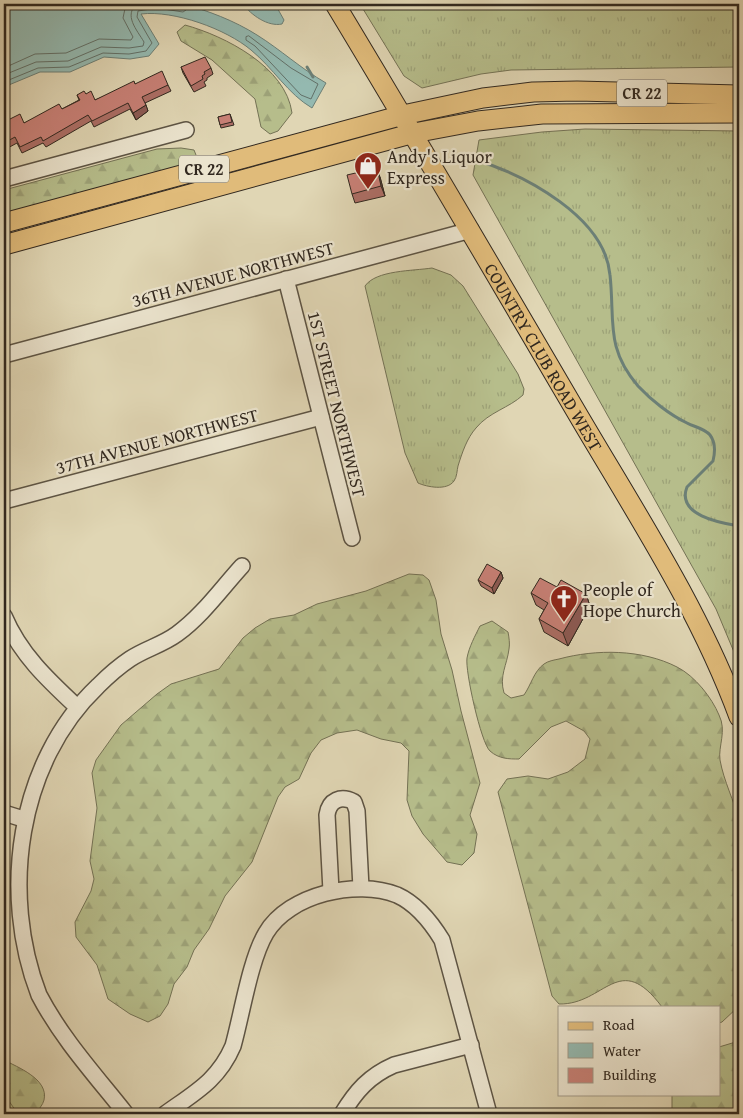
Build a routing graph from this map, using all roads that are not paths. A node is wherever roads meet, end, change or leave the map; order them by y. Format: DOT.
graph roads {
  1 [pos="335,4"];
  2 [pos="739,95"];
  3 [pos="739,113"];
  4 [pos="403,115"];
  5 [pos="186,130"];
  6 [pos="414,133"];
  7 [pos="4,179"];
  8 [pos="4,223"];
  9 [pos="471,230"];
  10 [pos="4,245"];
  11 [pos="286,279"];
  12 [pos="4,355"];
  13 [pos="321,417"];
  14 [pos="4,501"];
  15 [pos="352,538"];
  16 [pos="242,566"];
  17 [pos="4,616"];
  18 [pos="78,708"];
  19 [pos="739,717"];
  20 [pos="4,813"];
  21 [pos="20,818"];
  22 [pos="361,888"];
  23 [pos="331,891"];
  24 [pos="471,1045"];
  25 [pos="126,1114"];
  26 [pos="165,1114"];
  27 [pos="342,1114"];
  28 [pos="489,1114"];
  1 -- 4 [label="main road, COUNTRY CLUB ROAD WEST"];
  2 -- 4 [label="main road, CR 22"];
  3 -- 6 [label="main road, CR 22"];
  4 -- 6 [label="main road, COUNTRY CLUB ROAD WEST"];
  4 -- 8 [label="main road, CR 22"];
  5 -- 7 [label="street"];
  6 -- 9 [label="main road, COUNTRY CLUB ROAD WEST"];
  6 -- 10 [label="main road, CR 22"];
  9 -- 11 [label="street, 36TH AVENUE NORTHWEST"];
  9 -- 19 [label="main road, COUNTRY CLUB ROAD WEST"];
  11 -- 12 [label="street, 36TH AVENUE NORTHWEST"];
  11 -- 13 [label="street, 1ST STREET NORTHWEST"];
  13 -- 14 [label="street, 37TH AVENUE NORTHWEST"];
  13 -- 15 [label="street, 1ST STREET NORTHWEST"];
  16 -- 18 [label="street"];
  17 -- 18 [label="street"];
  18 -- 21 [label="street"];
  20 -- 21 [label="street"];
  21 -- 25 [label="street"];
  22 -- 23 [label="street"];
  22 -- 23 [label="street"];
  22 -- 24 [label="street"];
  23 -- 26 [label="street"];
  24 -- 27 [label="street"];
  24 -- 28 [label="street"];
}
